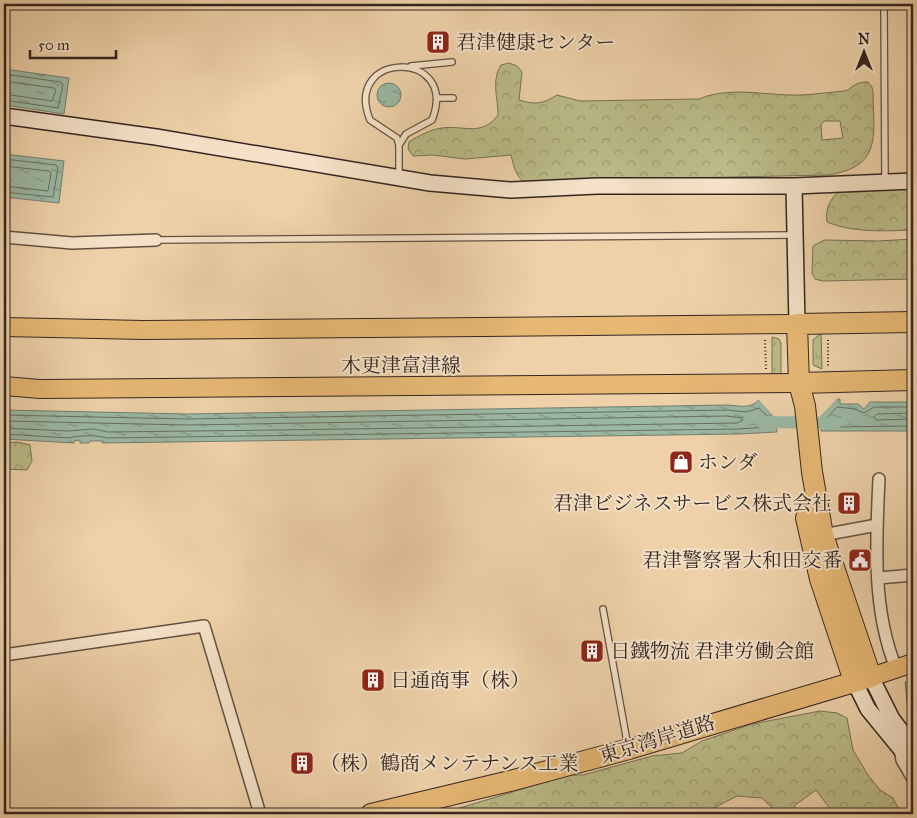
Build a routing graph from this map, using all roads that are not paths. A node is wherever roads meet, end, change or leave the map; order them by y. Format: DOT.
graph roads {
  1 [pos="884,4"];
  2 [pos="452,62"];
  3 [pos="407,67"];
  4 [pos="437,98"];
  5 [pos="453,98"];
  6 [pos="4,116"];
  7 [pos="400,145"];
  8 [pos="398,178"];
  9 [pos="913,181"];
  10 [pos="885,182"];
  11 [pos="794,186"];
  12 [pos="796,235"];
  13 [pos="4,237"];
  14 [pos="156,240"];
  15 [pos="913,322"];
  16 [pos="797,324"];
  17 [pos="4,327"];
  18 [pos="913,380"];
  19 [pos="4,386"];
  20 [pos="799,390"];
  21 [pos="801,439"];
  22 [pos="879,479"];
  23 [pos="877,524"];
  24 [pos="823,536"];
  25 [pos="913,574"];
  26 [pos="879,578"];
  27 [pos="603,609"];
  28 [pos="4,655"];
  29 [pos="913,662"];
  30 [pos="896,668"];
  31 [pos="862,679"];
  32 [pos="629,749"];
  33 [pos="907,749"];
  34 [pos="913,764"];
  35 [pos="913,779"];
  36 [pos="260,814"];
  37 [pos="371,814"];
  1 -- 10 [label="lane"];
  2 -- 3 [label="lane"];
  3 -- 4 [label="lane"];
  3 -- 7 [label="lane"];
  4 -- 5 [label="lane"];
  4 -- 7 [label="lane"];
  6 -- 8 [label="street"];
  7 -- 8 [label="lane"];
  8 -- 11 [label="street"];
  9 -- 10 [label="street"];
  10 -- 11 [label="street"];
  11 -- 12 [label="street"];
  12 -- 14 [label="lane"];
  12 -- 16 [label="street"];
  13 -- 14 [label="street"];
  15 -- 16 [label="highway"];
  16 -- 17 [label="main road, 木更津富津線"];
  16 -- 20 [label="highway"];
  18 -- 20 [label="highway"];
  19 -- 20 [label="main road, 木更津富津線"];
  20 -- 21 [label="highway"];
  21 -- 24 [label="highway"];
  21 -- 31 [label="highway"];
  22 -- 23 [label="street"];
  23 -- 24 [label="street"];
  23 -- 26 [label="street"];
  24 -- 31 [label="highway"];
  25 -- 26 [label="street"];
  26 -- 30 [label="street"];
  27 -- 32 [label="lane"];
  28 -- 36 [label="street"];
  29 -- 30 [label="main road"];
  30 -- 31 [label="main road"];
  31 -- 32 [label="highway, 東京湾岸道路"];
  31 -- 33 [label="street"];
  32 -- 37 [label="highway, 東京湾岸道路"];
  33 -- 34 [label="street"];
  33 -- 35 [label="street"];
}
